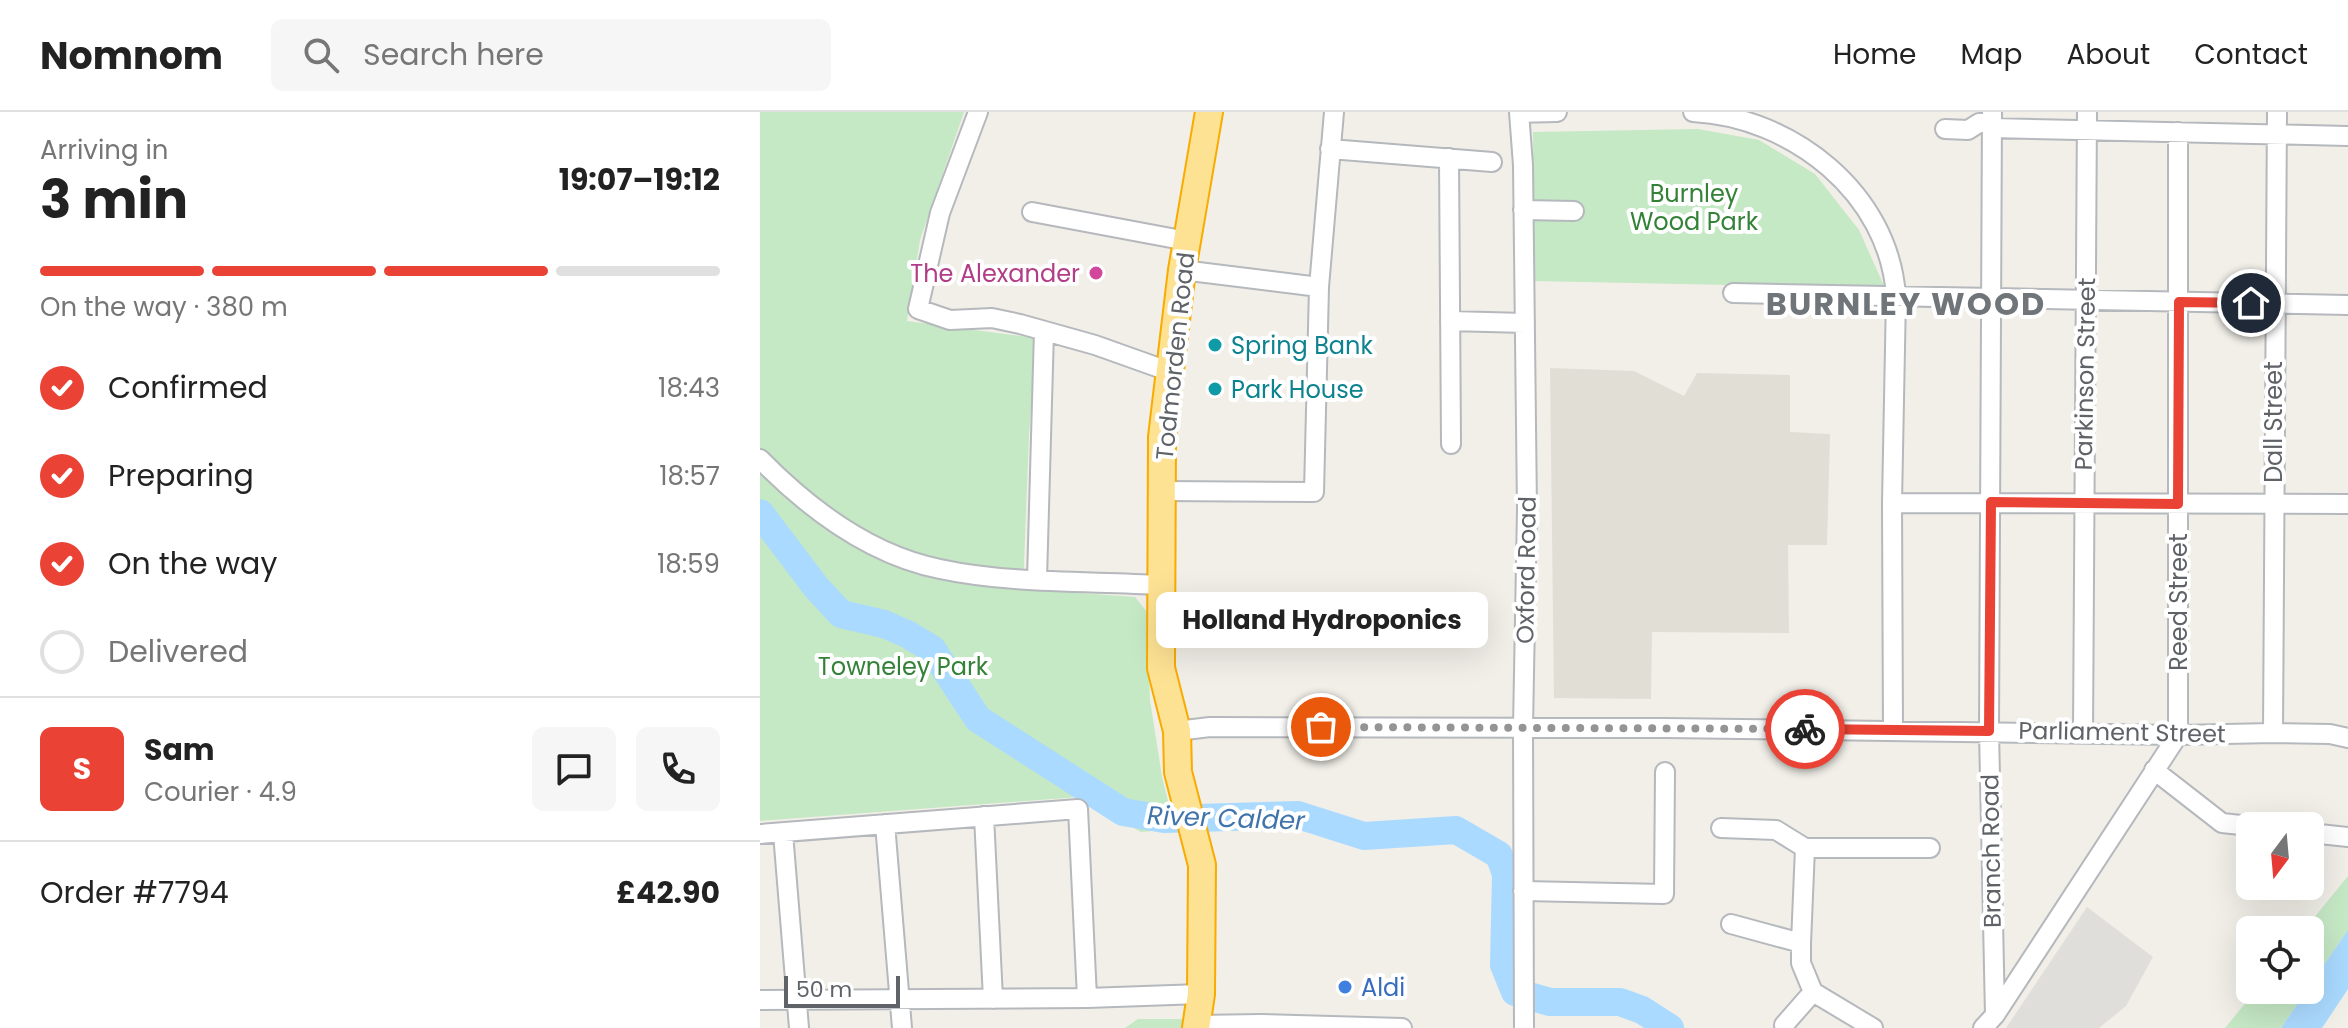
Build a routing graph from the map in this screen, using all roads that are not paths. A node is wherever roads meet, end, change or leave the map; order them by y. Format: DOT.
graph roads {
  1 [pos="978,112"];
  2 [pos="1209,112"];
  3 [pos="1334,112"];
  4 [pos="1519,112"];
  5 [pos="1557,112"];
  6 [pos="1693,112"];
  7 [pos="2277,112"];
  8 [pos="1992,121"];
  9 [pos="2087,121"];
  10 [pos="1945,129"];
  11 [pos="2178,132"];
  12 [pos="2276,134"];
  13 [pos="2348,136"];
  14 [pos="1330,149"];
  15 [pos="1449,158"];
  16 [pos="1492,162"];
  17 [pos="1523,210"];
  18 [pos="1574,211"];
  19 [pos="1032,212"];
  20 [pos="1187,241"];
  21 [pos="1182,270"];
  22 [pos="1319,287"];
  23 [pos="1733,293"];
  24 [pos="1896,296"];
  25 [pos="1993,298"];
  26 [pos="2086,300"];
  27 [pos="2179,302"];
  28 [pos="2274,304"];
  29 [pos="2348,305"];
  30 [pos="1450,321"];
  31 [pos="1525,323"];
  32 [pos="1044,331"];
  33 [pos="1168,371"];
  34 [pos="1451,444"];
  35 [pos="760,459"];
  36 [pos="1162,491"];
  37 [pos="1991,502"];
  38 [pos="1892,503"];
  39 [pos="2084,504"];
  40 [pos="2178,504"];
  41 [pos="2273,504"];
  42 [pos="2348,504"];
  43 [pos="1037,579"];
  44 [pos="1160,585"];
  45 [pos="1523,728"];
  46 [pos="1893,730"];
  47 [pos="1177,731"];
  48 [pos="1989,731"];
  49 [pos="2083,733"];
  50 [pos="2273,733"];
  51 [pos="2178,735"];
  52 [pos="2348,738"];
  53 [pos="2154,770"];
  54 [pos="1665,772"];
  55 [pos="984,816"];
  56 [pos="885,824"];
  57 [pos="2236,824"];
  58 [pos="1721,828"];
  59 [pos="783,833"];
  60 [pos="760,834"];
  61 [pos="2324,834"];
  62 [pos="2348,837"];
  63 [pos="1805,848"];
  64 [pos="1930,848"];
  65 [pos="1523,891"];
  66 [pos="1731,924"];
  67 [pos="1801,943"];
  68 [pos="1813,992"];
  69 [pos="1201,994"];
  70 [pos="1087,998"];
  71 [pos="899,999"];
  72 [pos="993,999"];
  73 [pos="760,1000"];
  74 [pos="797,1000"];
  75 [pos="1524,1022"];
  76 [pos="1987,1024"];
  77 [pos="1784,1025"];
  78 [pos="1196,1027"];
  79 [pos="799,1028"];
  80 [pos="902,1028"];
  81 [pos="1402,1028"];
  82 [pos="1873,1028"];
  1 -- 32 [label="street"];
  2 -- 20 [label="highway, Todmorden Road"];
  3 -- 14 [label="street"];
  4 -- 5 [label="street"];
  4 -- 17 [label="street, Oxford Road"];
  6 -- 24 [label="street"];
  7 -- 12 [label="street, Dall Street"];
  8 -- 9 [label="street"];
  8 -- 10 [label="street"];
  8 -- 25 [label="street, Branch Road"];
  9 -- 11 [label="street"];
  9 -- 26 [label="street, Parkinson Street"];
  11 -- 12 [label="street"];
  11 -- 27 [label="street, Reed Street"];
  12 -- 13 [label="street"];
  12 -- 28 [label="street, Dall Street"];
  14 -- 15 [label="street"];
  14 -- 22 [label="street"];
  15 -- 16 [label="street"];
  15 -- 30 [label="street"];
  17 -- 18 [label="street"];
  17 -- 31 [label="street, Oxford Road"];
  19 -- 20 [label="street"];
  20 -- 21 [label="highway, Todmorden Road"];
  21 -- 22 [label="street"];
  21 -- 33 [label="highway, Todmorden Road"];
  22 -- 36 [label="street"];
  23 -- 24 [label="street"];
  24 -- 25 [label="street"];
  24 -- 38 [label="street"];
  25 -- 26 [label="street"];
  25 -- 37 [label="street, Branch Road"];
  26 -- 27 [label="street"];
  26 -- 39 [label="street, Parkinson Street"];
  27 -- 28 [label="street"];
  27 -- 40 [label="street, Reed Street"];
  28 -- 29 [label="street"];
  28 -- 41 [label="street, Dall Street"];
  30 -- 31 [label="street"];
  30 -- 34 [label="street"];
  31 -- 45 [label="street, Oxford Road"];
  32 -- 33 [label="street"];
  32 -- 43 [label="street"];
  33 -- 36 [label="highway, Todmorden Road"];
  35 -- 43 [label="street"];
  36 -- 44 [label="highway, Todmorden Road"];
  37 -- 38 [label="street"];
  37 -- 39 [label="street"];
  37 -- 48 [label="street, Branch Road"];
  38 -- 46 [label="street"];
  39 -- 40 [label="street"];
  39 -- 49 [label="street, Parkinson Street"];
  40 -- 41 [label="street"];
  40 -- 51 [label="street, Reed Street"];
  41 -- 42 [label="street"];
  41 -- 50 [label="street, Dall Street"];
  43 -- 44 [label="street"];
  44 -- 47 [label="highway, Todmorden Road"];
  45 -- 46 [label="street, Parliament Street"];
  45 -- 47 [label="street, Parliament Street"];
  45 -- 65 [label="street, Oxford Road"];
  46 -- 48 [label="street, Parliament Street"];
  47 -- 69 [label="highway, Todmorden Road"];
  48 -- 49 [label="street, Parliament Street"];
  48 -- 76 [label="street, Branch Road"];
  49 -- 51 [label="street, Parliament Street"];
  50 -- 51 [label="street, Parliament Street"];
  50 -- 52 [label="street, Parliament Street"];
  51 -- 53 [label="street"];
  53 -- 57 [label="street"];
  53 -- 76 [label="street"];
  54 -- 65 [label="street"];
  55 -- 56 [label="street"];
  55 -- 70 [label="street"];
  55 -- 72 [label="street"];
  56 -- 59 [label="street"];
  56 -- 71 [label="street"];
  58 -- 63 [label="street"];
  59 -- 60 [label="street"];
  59 -- 74 [label="street"];
  61 -- 62 [label="street"];
  63 -- 64 [label="street"];
  63 -- 67 [label="street"];
  65 -- 75 [label="street, Oxford Road"];
  66 -- 67 [label="street"];
  67 -- 68 [label="street"];
  68 -- 77 [label="street"];
  68 -- 82 [label="street"];
  69 -- 70 [label="street"];
  69 -- 78 [label="highway, Todmorden Road"];
  70 -- 72 [label="street"];
  71 -- 72 [label="street"];
  71 -- 74 [label="street"];
  71 -- 80 [label="street"];
  73 -- 74 [label="street"];
  74 -- 79 [label="street"];
  78 -- 81 [label="street"];
}
